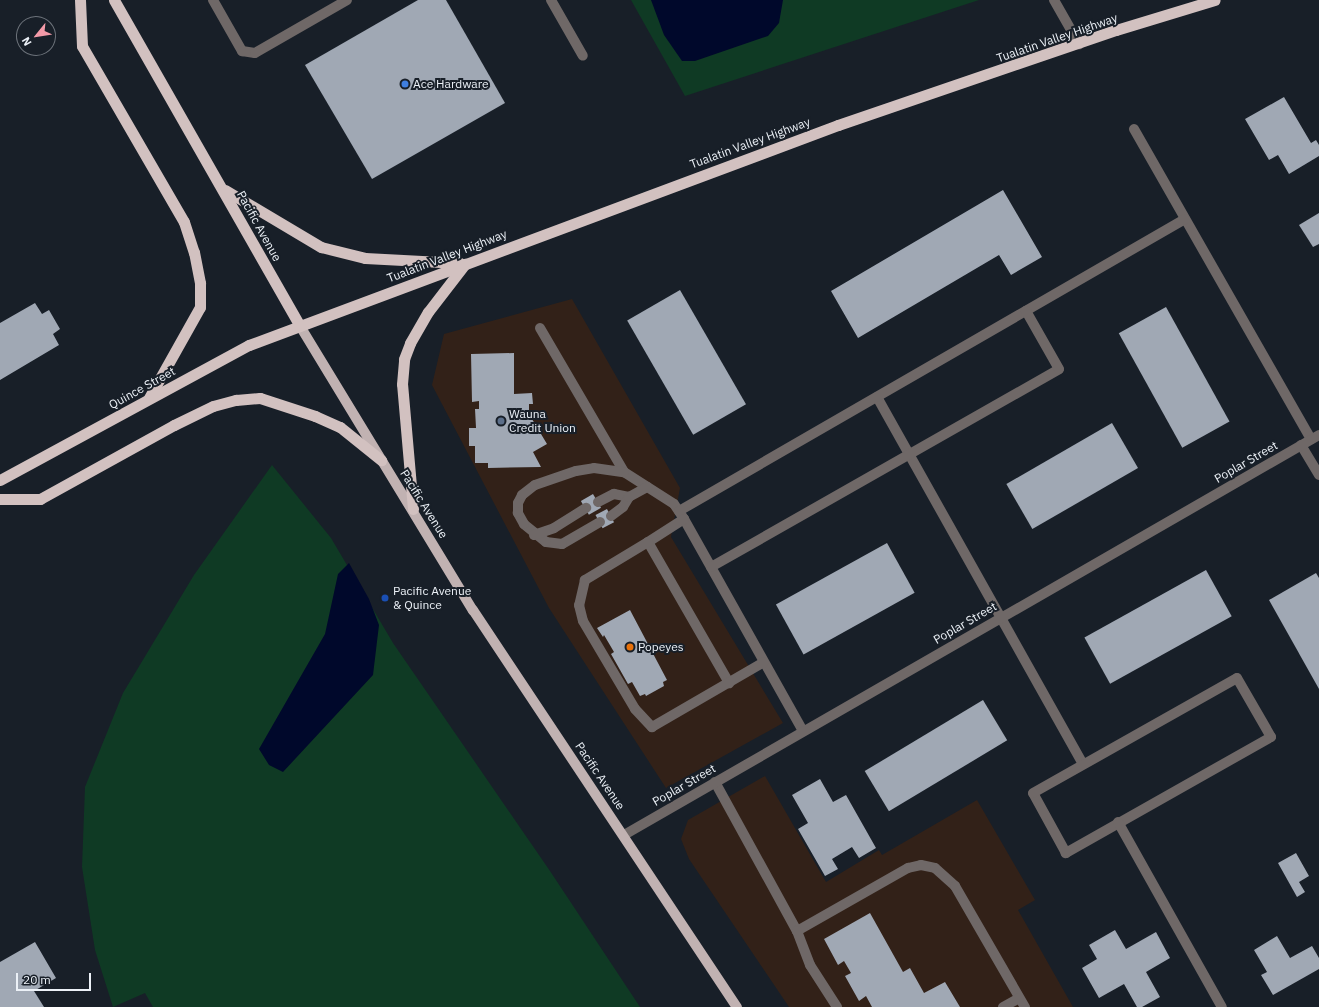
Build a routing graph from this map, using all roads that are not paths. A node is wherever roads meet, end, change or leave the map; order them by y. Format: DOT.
graph roads {
  1 [pos="80,0"];
  2 [pos="114,0"];
  3 [pos="213,0"];
  4 [pos="347,0"];
  5 [pos="551,0"];
  6 [pos="1054,0"];
  7 [pos="1215,0"];
  8 [pos="1079,44"];
  9 [pos="582,56"];
  10 [pos="1134,130"];
  11 [pos="223,188"];
  12 [pos="1185,219"];
  13 [pos="465,263"];
  14 [pos="1026,311"];
  15 [pos="300,326"];
  16 [pos="540,328"];
  17 [pos="876,397"];
  18 [pos="149,399"];
  19 [pos="1315,437"];
  20 [pos="1301,445"];
  21 [pos="909,455"];
  22 [pos="381,460"];
  23 [pos="624,472"];
  24 [pos="1319,475"];
  25 [pos="0,480"];
  26 [pos="647,487"];
  27 [pos="629,497"];
  28 [pos="0,499"];
  29 [pos="598,502"];
  30 [pos="586,508"];
  31 [pos="413,509"];
  32 [pos="681,515"];
  33 [pos="611,516"];
  34 [pos="600,522"];
  35 [pos="534,535"];
  36 [pos="648,542"];
  37 [pos="711,567"];
  38 [pos="1002,617"];
  39 [pos="764,662"];
  40 [pos="729,683"];
  41 [pos="803,732"];
  42 [pos="1083,764"];
  43 [pos="715,782"];
  44 [pos="1118,822"];
  45 [pos="624,835"];
  46 [pos="798,931"];
  47 [pos="1019,998"];
  48 [pos="737,1007"];
  49 [pos="837,1007"];
  50 [pos="1003,1007"];
  51 [pos="1025,1007"];
  52 [pos="1222,1007"];
  1 -- 18 [label="highway"];
  2 -- 11 [label="highway, Pacific Avenue"];
  3 -- 4 [label="street"];
  5 -- 9 [label="street"];
  6 -- 8 [label="street"];
  7 -- 8 [label="highway, Tualatin Valley Highway"];
  8 -- 13 [label="highway, Tualatin Valley Highway"];
  10 -- 12 [label="street"];
  11 -- 13 [label="highway"];
  11 -- 15 [label="highway, Pacific Avenue"];
  12 -- 14 [label="street"];
  12 -- 19 [label="street"];
  13 -- 15 [label="highway, Tualatin Valley Highway"];
  13 -- 31 [label="highway"];
  14 -- 17 [label="street"];
  14 -- 21 [label="street"];
  15 -- 18 [label="highway, Quince Street"];
  15 -- 22 [label="main road, Pacific Avenue"];
  16 -- 23 [label="street"];
  17 -- 21 [label="street"];
  17 -- 32 [label="street"];
  18 -- 25 [label="highway, Quince Street"];
  19 -- 20 [label="street, Poplar Street"];
  20 -- 24 [label="street"];
  20 -- 38 [label="street, Poplar Street"];
  21 -- 37 [label="street"];
  21 -- 38 [label="street"];
  22 -- 28 [label="highway"];
  22 -- 31 [label="main road, Pacific Avenue"];
  23 -- 26 [label="street"];
  23 -- 35 [label="street"];
  26 -- 27 [label="street"];
  26 -- 32 [label="street"];
  27 -- 29 [label="street"];
  27 -- 33 [label="street"];
  30 -- 35 [label="street"];
  31 -- 45 [label="main road, Pacific Avenue"];
  32 -- 36 [label="street"];
  32 -- 37 [label="street"];
  34 -- 35 [label="street"];
  36 -- 40 [label="street"];
  36 -- 40 [label="street"];
  37 -- 39 [label="street"];
  38 -- 41 [label="street, Poplar Street"];
  38 -- 42 [label="street"];
  39 -- 40 [label="street"];
  39 -- 41 [label="street"];
  41 -- 43 [label="street, Poplar Street"];
  42 -- 44 [label="street"];
  42 -- 44 [label="street"];
  43 -- 45 [label="street, Poplar Street"];
  43 -- 46 [label="street"];
  44 -- 52 [label="street"];
  45 -- 48 [label="main road, Pacific Avenue"];
  46 -- 47 [label="street"];
  46 -- 49 [label="street"];
  47 -- 50 [label="street"];
  47 -- 51 [label="street"];
}
